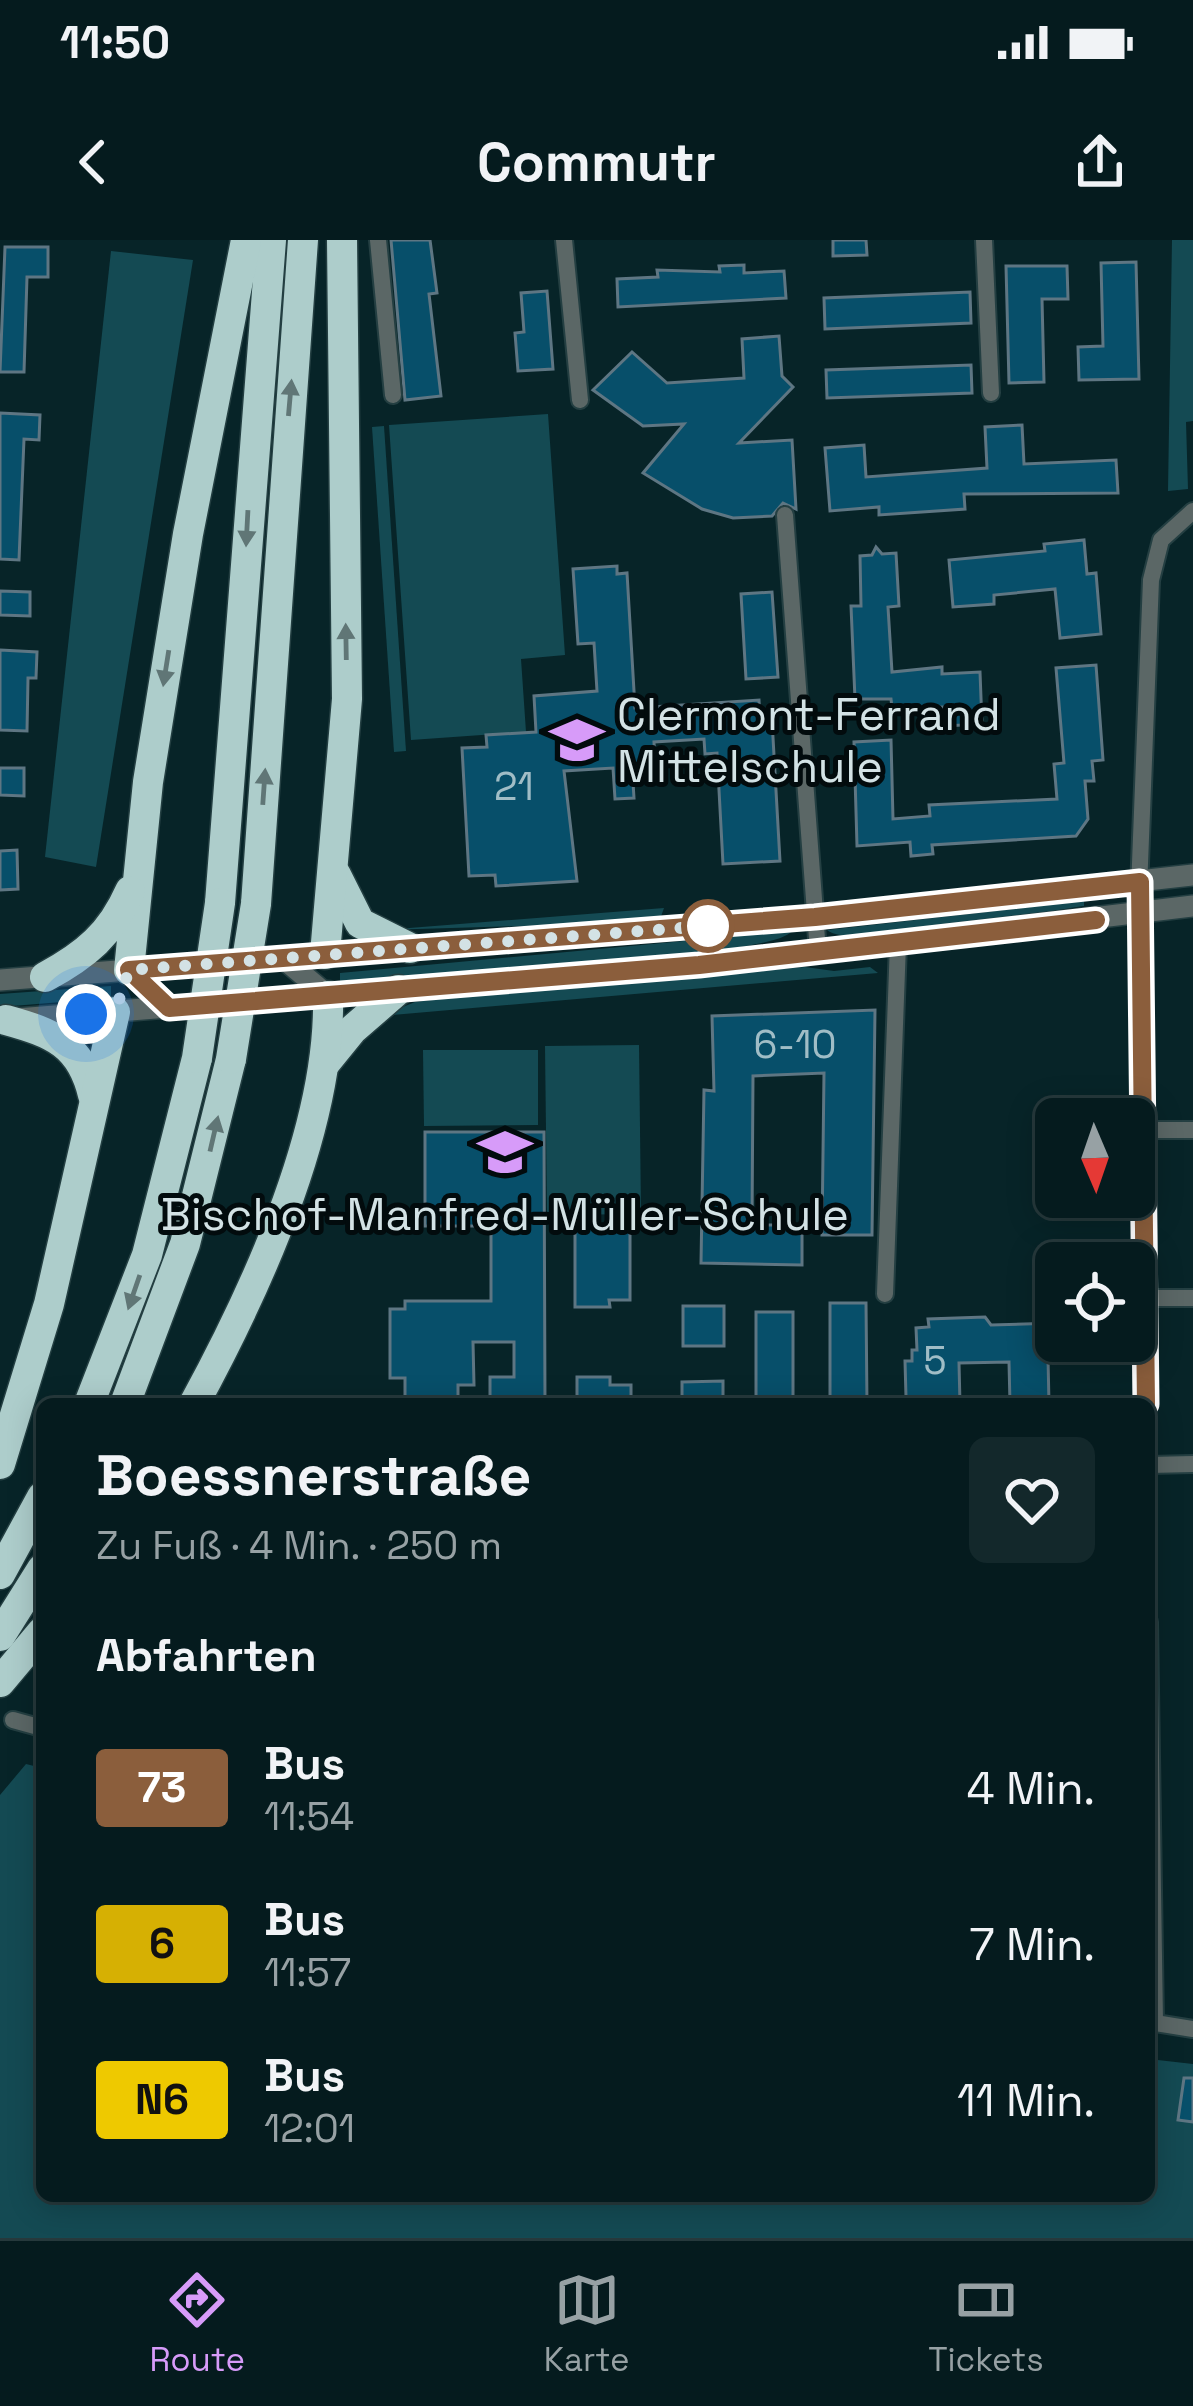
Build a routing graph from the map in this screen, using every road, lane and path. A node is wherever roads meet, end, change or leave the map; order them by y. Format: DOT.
graph roads {
  1 [pos="246,240"];
  2 [pos="271,240"];
  3 [pos="303,240"];
  4 [pos="342,240"];
  5 [pos="378,240"];
  6 [pos="565,240"];
  7 [pos="984,240"];
  8 [pos="991,394"];
  9 [pos="394,395"];
  10 [pos="580,400"];
  11 [pos="1193,511"];
  12 [pos="785,515"];
  13 [pos="336,875"];
  14 [pos="1193,875"];
  15 [pos="135,880"];
  16 [pos="1140,882"];
  17 [pos="1193,906"];
  18 [pos="1138,915"];
  19 [pos="815,917"];
  20 [pos="898,944"];
  21 [pos="410,948"];
  22 [pos="818,952"];
  23 [pos="325,954"];
  24 [pos="283,958"];
  25 [pos="129,970"];
  26 [pos="45,977"];
  27 [pos="0,980"];
  28 [pos="398,990"];
  29 [pos="328,996"];
  30 [pos="169,1008"];
  31 [pos="115,1012"];
  32 [pos="3,1020"];
  33 [pos="326,1062"];
  34 [pos="93,1095"];
  35 [pos="1141,1098"];
  36 [pos="1155,1130"];
  37 [pos="1193,1130"];
  38 [pos="885,1294"];
  39 [pos="1155,1298"];
  40 [pos="1193,1298"];
  41 [pos="1145,1362"];
  42 [pos="91,1398"];
  43 [pos="127,1398"];
  44 [pos="197,1398"];
  45 [pos="1146,1398"];
  46 [pos="0,1464"];
  47 [pos="1193,1464"];
  48 [pos="1155,1465"];
  49 [pos="36,1508"];
  50 [pos="0,1574"];
  51 [pos="36,1579"];
  52 [pos="0,1636"];
  53 [pos="36,1639"];
  54 [pos="0,1682"];
  55 [pos="13,1720"];
  56 [pos="36,1727"];
  57 [pos="1155,2023"];
  58 [pos="1193,2029"];
  1 -- 15 [label="highway, one-way"];
  2 -- 42 [label="highway, one-way, bridge"];
  43 -- 3 [label="highway, one-way, bridge"];
  13 -- 4 [label="highway, one-way"];
  5 -- 9 [label="street"];
  6 -- 10 [label="street"];
  7 -- 8 [label="street"];
  11 -- 16 [label="street"];
  12 -- 19 [label="street"];
  13 -- 21 [label="highway"];
  13 -- 23 [label="highway"];
  14 -- 16 [label="street"];
  15 -- 25 [label="highway"];
  15 -- 26 [label="highway"];
  16 -- 18 [label="street"];
  16 -- 19 [label="street"];
  17 -- 18 [label="street"];
  18 -- 20 [label="street"];
  18 -- 35 [label="street"];
  19 -- 21 [label="street"];
  19 -- 22 [label="street"];
  20 -- 22 [label="street"];
  20 -- 38 [label="street"];
  21 -- 23 [label="street"];
  22 -- 28 [label="street"];
  23 -- 24 [label="street"];
  23 -- 29 [label="street"];
  24 -- 25 [label="street"];
  24 -- 29 [label="street"];
  25 -- 26 [label="street"];
  25 -- 30 [label="street"];
  25 -- 31 [label="street"];
  26 -- 27 [label="street"];
  28 -- 29 [label="street"];
  28 -- 33 [label="highway"];
  29 -- 30 [label="street"];
  29 -- 33 [label="highway"];
  30 -- 31 [label="street"];
  31 -- 32 [label="street"];
  31 -- 34 [label="highway"];
  32 -- 34 [label="highway"];
  33 -- 44 [label="highway"];
  34 -- 46 [label="highway"];
  36 -- 37 [label="street"];
  39 -- 40 [label="street"];
  41 -- 45 [label="street"];
  47 -- 48 [label="street"];
  49 -- 50 [label="highway"];
  51 -- 52 [label="highway"];
  53 -- 54 [label="highway"];
  55 -- 56 [label="street"];
  57 -- 58 [label="street"];
}
